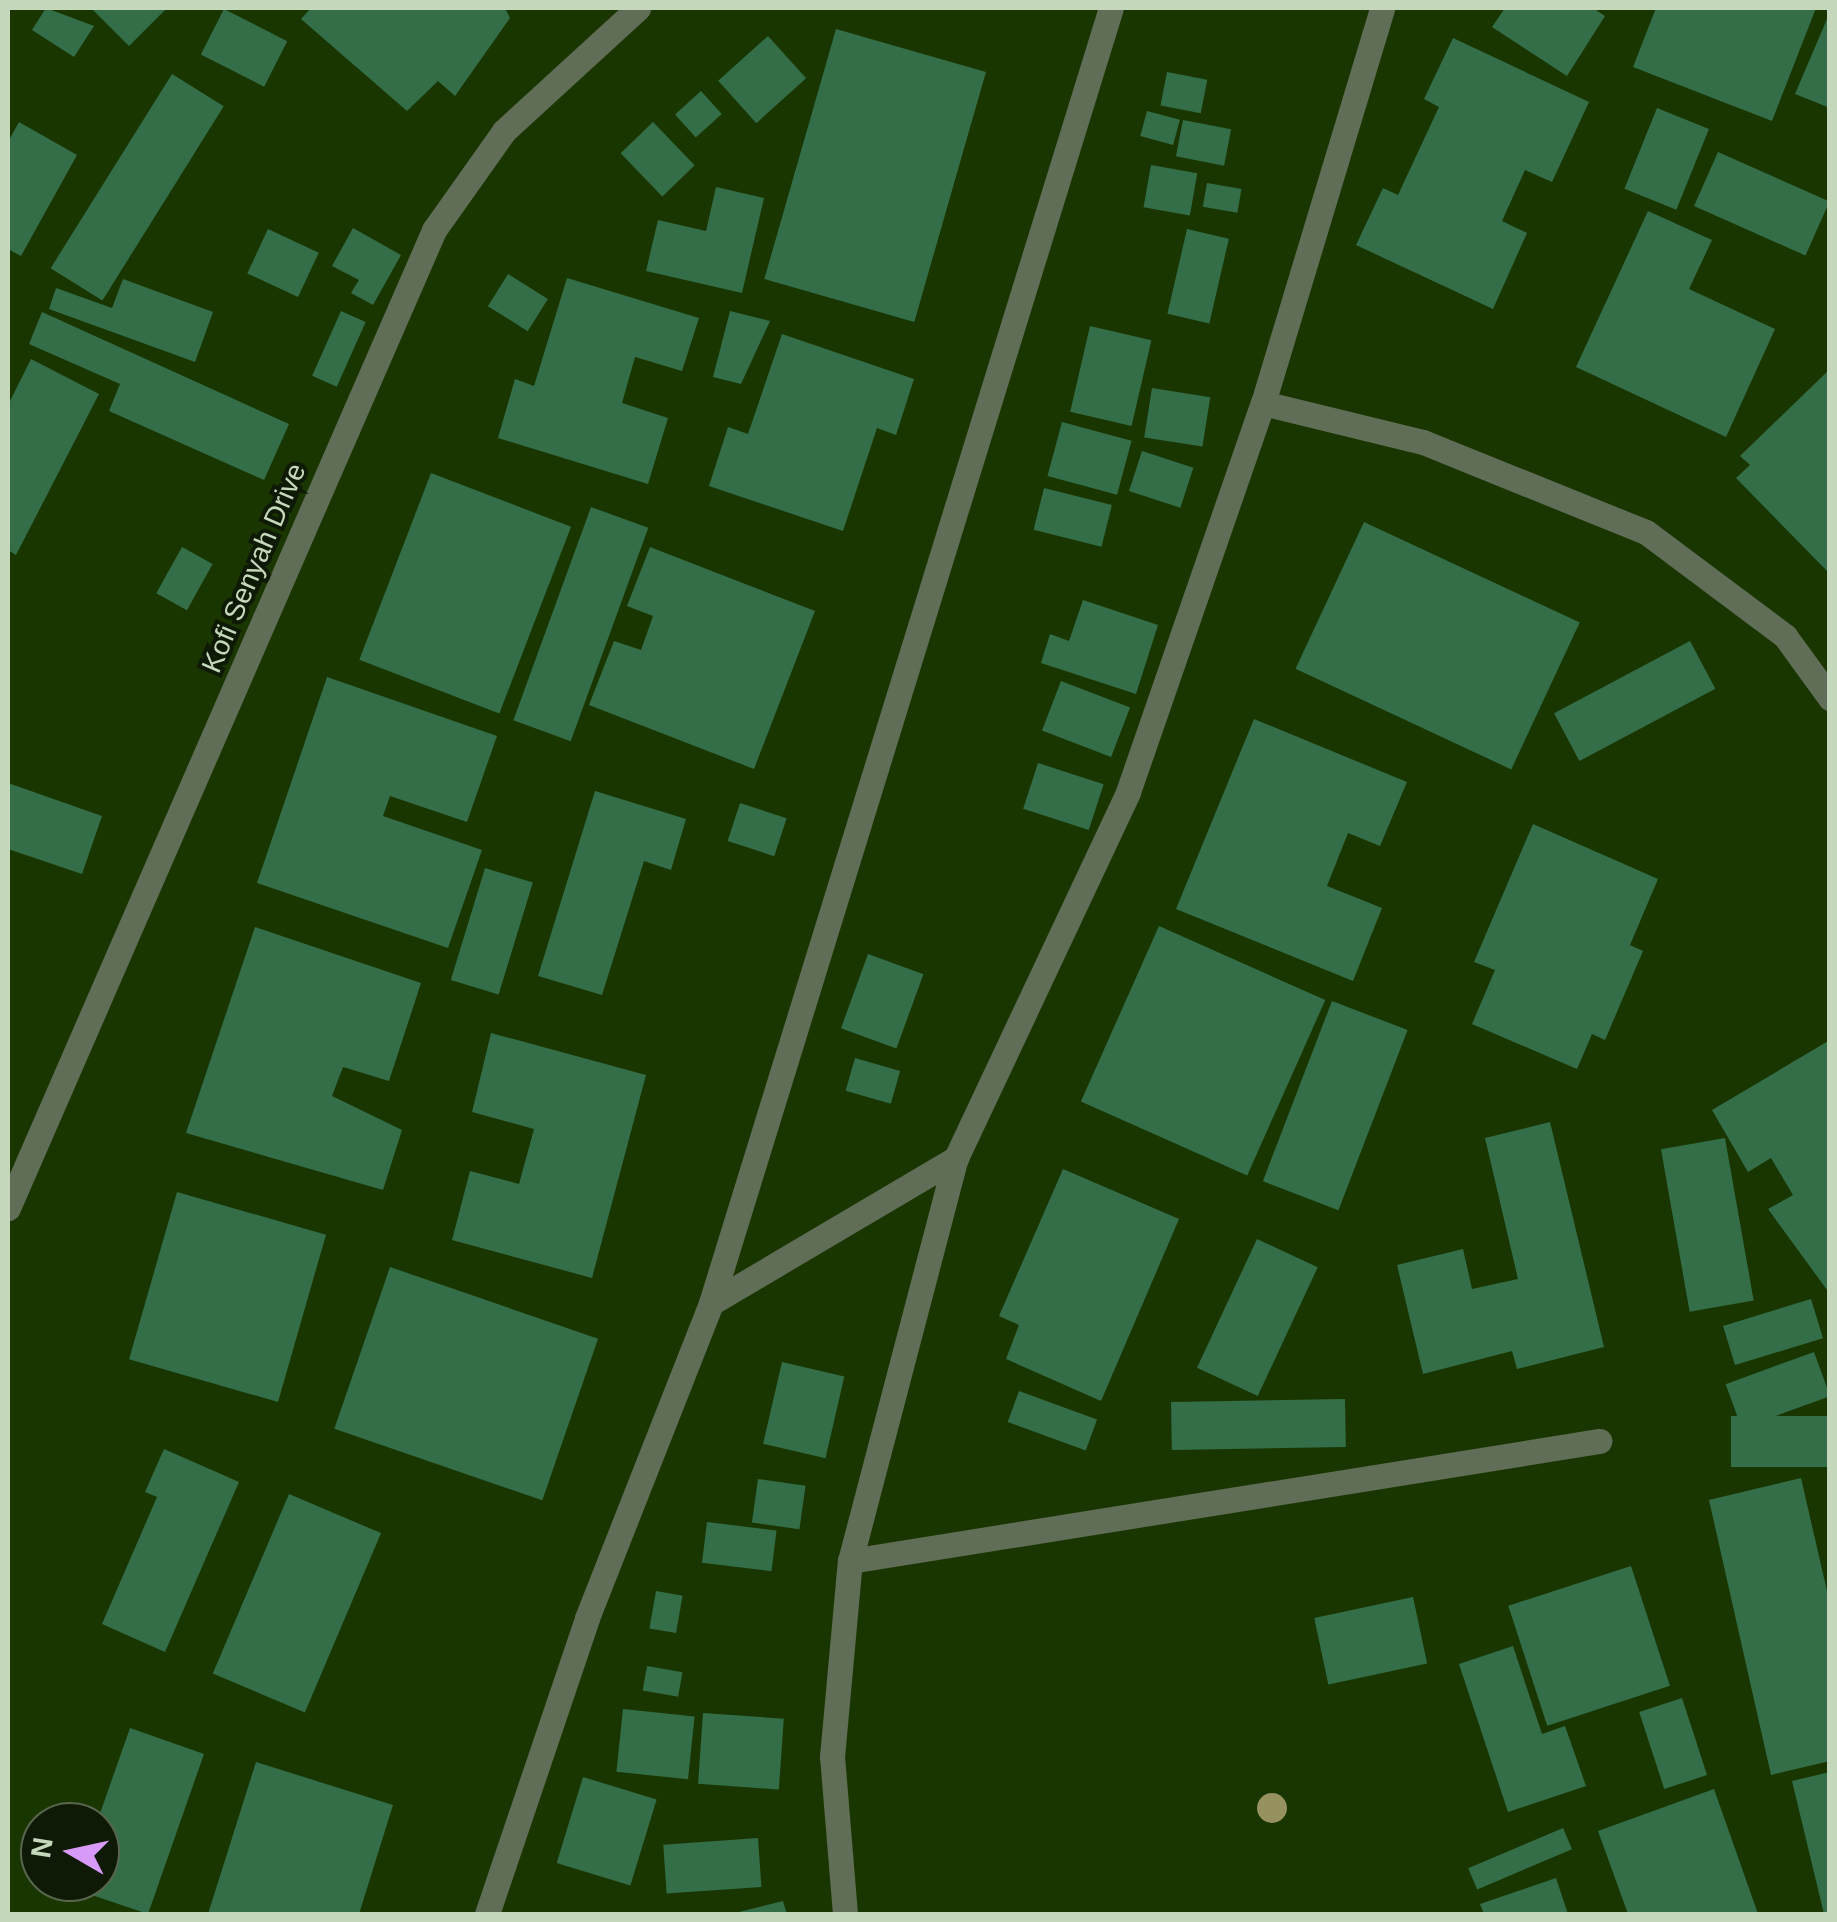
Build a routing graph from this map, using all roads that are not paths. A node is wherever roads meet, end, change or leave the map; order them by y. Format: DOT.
graph roads {
  1 [pos="1111,8"];
  2 [pos="1382,8"];
  3 [pos="620,12"];
  4 [pos="1264,403"];
  5 [pos="1830,698"];
  6 [pos="956,1158"];
  7 [pos="8,1208"];
  8 [pos="711,1303"];
  9 [pos="1599,1441"];
  10 [pos="850,1562"];
  11 [pos="487,1914"];
  12 [pos="845,1914"];
  1 -- 8 [label="street"];
  2 -- 4 [label="street"];
  3 -- 7 [label="street, Kofi Senyah Drive"];
  4 -- 5 [label="street"];
  4 -- 6 [label="street"];
  6 -- 8 [label="street"];
  6 -- 10 [label="street"];
  8 -- 11 [label="street"];
  9 -- 10 [label="street"];
  10 -- 12 [label="street"];
}
